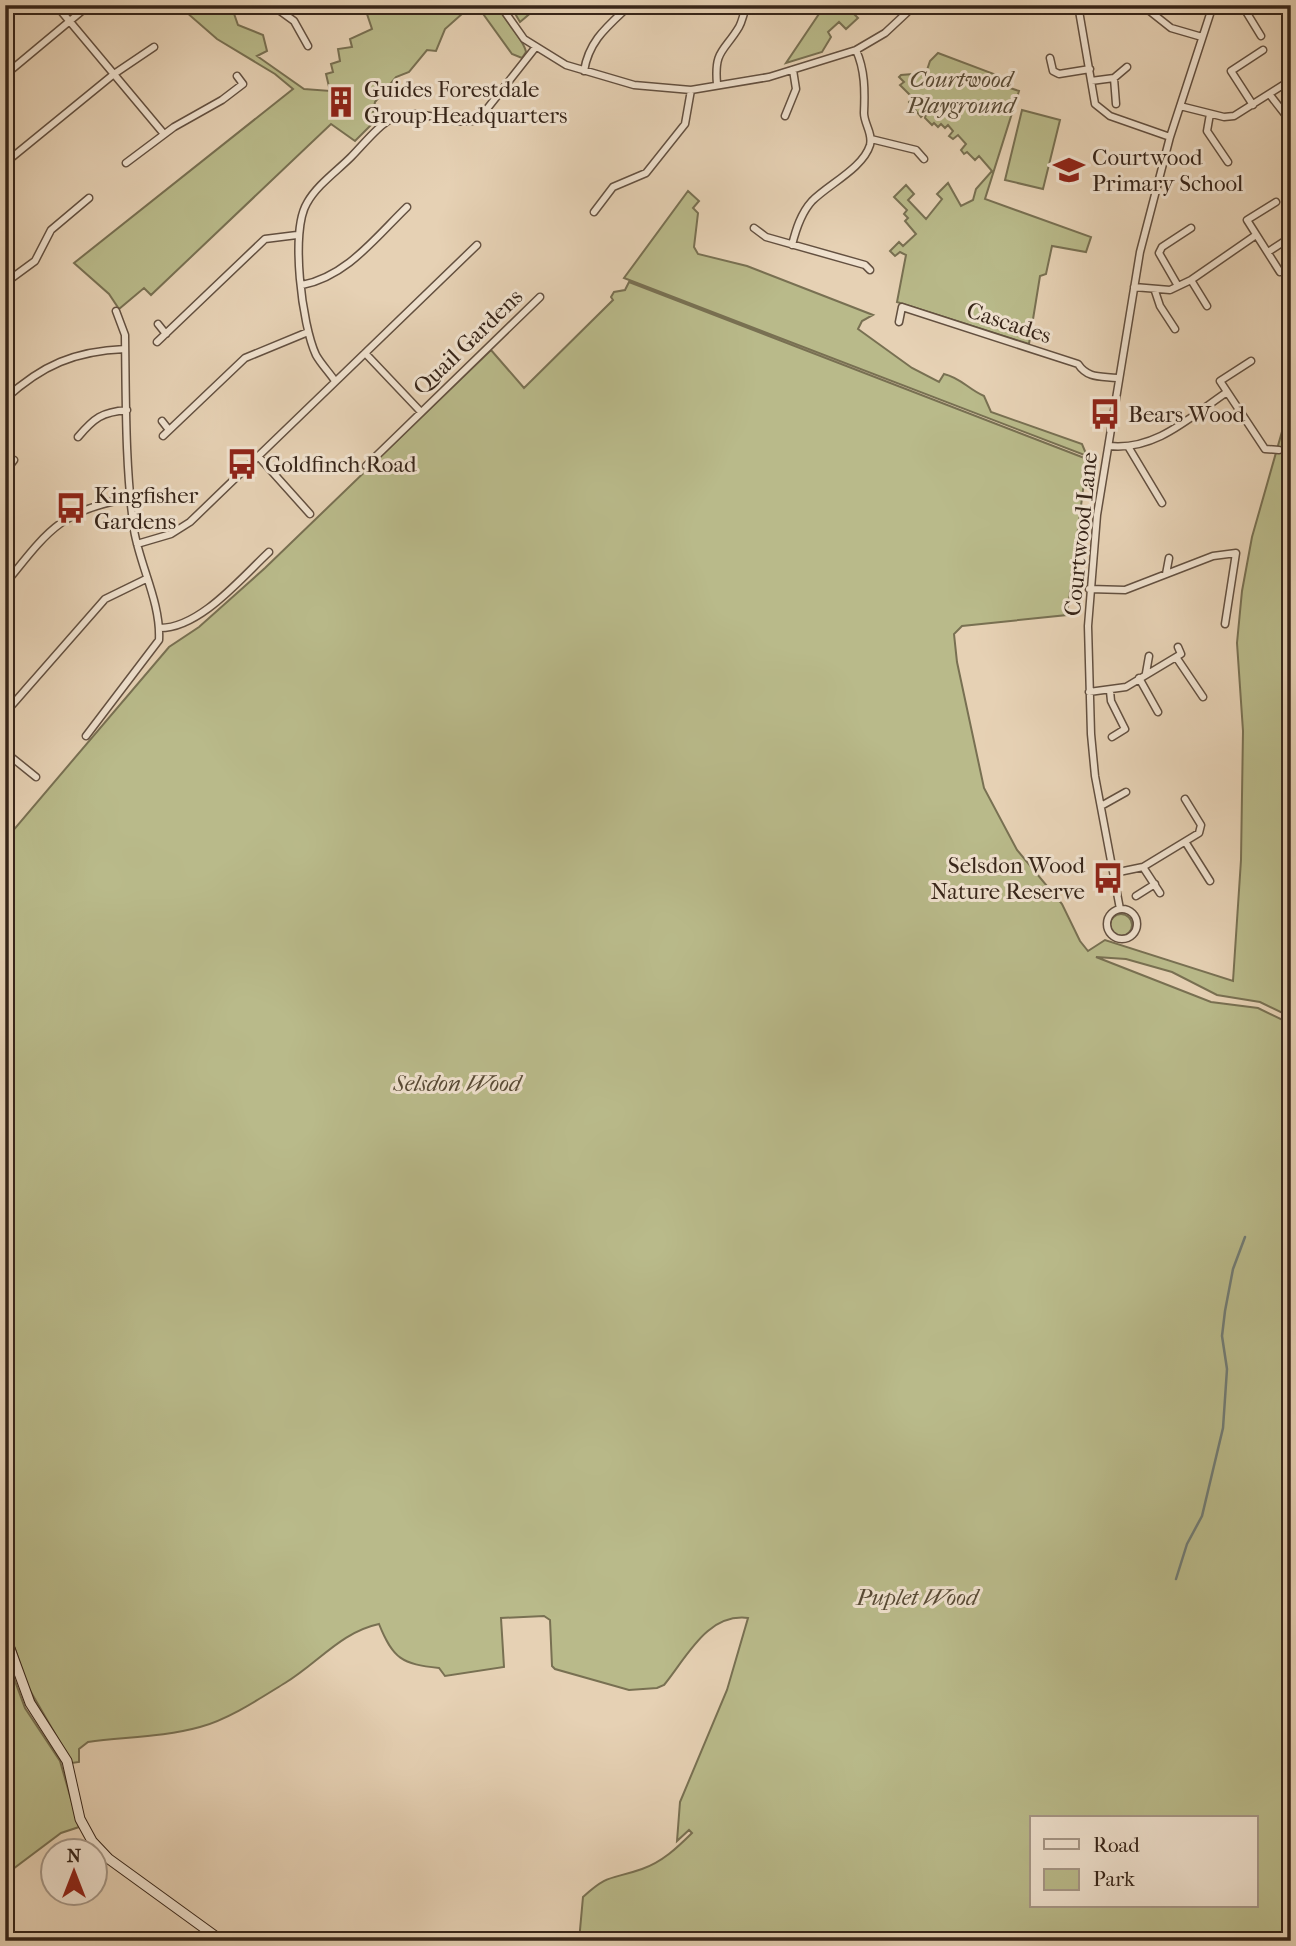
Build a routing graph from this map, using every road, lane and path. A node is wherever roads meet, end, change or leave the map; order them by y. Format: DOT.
graph roads {
  1 [pos="56,5"];
  2 [pos="89,5"];
  3 [pos="272,5"];
  4 [pos="630,5"];
  5 [pos="748,5"];
  6 [pos="915,5"];
  7 [pos="1078,5"];
  8 [pos="1142,5"];
  9 [pos="1213,5"];
  10 [pos="1242,5"];
  11 [pos="1285,5"];
  12 [pos="503,6"];
  13 [pos="1290,13"];
  14 [pos="70,21"];
  15 [pos="1261,36"];
  16 [pos="1202,37"];
  17 [pos="309,46"];
  18 [pos="153,47"];
  19 [pos="535,48"];
  20 [pos="856,50"];
  21 [pos="1263,50"];
  22 [pos="1050,58"];
  23 [pos="1127,67"];
  24 [pos="1090,69"];
  25 [pos="793,70"];
  26 [pos="584,71"];
  27 [pos="114,74"];
  28 [pos="5,75"];
  29 [pos="237,76"];
  30 [pos="1114,78"];
  31 [pos="1291,80"];
  32 [pos="1091,81"];
  33 [pos="718,84"];
  34 [pos="691,90"];
  35 [pos="1270,95"];
  36 [pos="1116,104"];
  37 [pos="1253,105"];
  38 [pos="1180,106"];
  39 [pos="1209,114"];
  40 [pos="785,116"];
  41 [pos="1291,122"];
  42 [pos="164,134"];
  43 [pos="1170,137"];
  44 [pos="870,139"];
  45 [pos="924,159"];
  46 [pos="1228,162"];
  47 [pos="5,163"];
  48 [pos="125,163"];
  49 [pos="89,198"];
  50 [pos="1276,202"];
  51 [pos="407,207"];
  52 [pos="594,212"];
  53 [pos="754,228"];
  54 [pos="1191,228"];
  55 [pos="297,235"];
  56 [pos="1256,235"];
  57 [pos="1291,237"];
  58 [pos="477,245"];
  59 [pos="792,245"];
  60 [pos="1268,252"];
  61 [pos="870,270"];
  62 [pos="1280,272"];
  63 [pos="1191,279"];
  64 [pos="5,283"];
  65 [pos="302,285"];
  66 [pos="1134,286"];
  67 [pos="1178,286"];
  68 [pos="1155,291"];
  69 [pos="540,297"];
  70 [pos="1207,306"];
  71 [pos="116,311"];
  72 [pos="899,322"];
  73 [pos="122,323"];
  74 [pos="158,324"];
  75 [pos="113,326"];
  76 [pos="1175,329"];
  77 [pos="308,332"];
  78 [pos="166,334"];
  79 [pos="157,342"];
  80 [pos="125,349"];
  81 [pos="365,353"];
  82 [pos="1251,361"];
  83 [pos="1117,378"];
  84 [pos="335,381"];
  85 [pos="1227,392"];
  86 [pos="5,398"];
  87 [pos="127,410"];
  88 [pos="421,412"];
  89 [pos="162,421"];
  90 [pos="169,430"];
  91 [pos="163,436"];
  92 [pos="78,437"];
  93 [pos="1109,446"];
  94 [pos="1129,448"];
  95 [pos="1279,450"];
  96 [pos="258,456"];
  97 [pos="14,460"];
  98 [pos="366,466"];
  99 [pos="5,472"];
  100 [pos="130,499"];
  101 [pos="1163,503"];
  102 [pos="310,514"];
  103 [pos="137,544"];
  104 [pos="269,552"];
  105 [pos="1169,558"];
  106 [pos="1166,574"];
  107 [pos="146,579"];
  108 [pos="5,584"];
  109 [pos="1089,589"];
  110 [pos="1225,624"];
  111 [pos="160,628"];
  112 [pos="1178,647"];
  113 [pos="1149,656"];
  114 [pos="1176,657"];
  115 [pos="1146,673"];
  116 [pos="1139,678"];
  117 [pos="1110,691"];
  118 [pos="1089,692"];
  119 [pos="1203,697"];
  120 [pos="1158,712"];
  121 [pos="5,713"];
  122 [pos="86,736"];
  123 [pos="1112,737"];
  124 [pos="5,752"];
  125 [pos="36,777"];
  126 [pos="1126,792"];
  127 [pos="1185,799"];
  128 [pos="1101,806"];
  129 [pos="1186,843"];
  130 [pos="1143,867"];
  131 [pos="1114,873"];
  132 [pos="1210,881"];
  133 [pos="1155,884"];
  134 [pos="1160,893"];
  135 [pos="1136,896"];
  136 [pos="1120,909"];
  137 [pos="5,1636"];
  138 [pos="222,1941"];
  1 -- 14 [label="street"];
  2 -- 14 [label="street"];
  3 -- 17 [label="street"];
  4 -- 26 [label="street"];
  5 -- 33 [label="street"];
  6 -- 20 [label="street"];
  7 -- 24 [label="street"];
  8 -- 16 [label="street"];
  9 -- 16 [label="street, Courtwood Lane"];
  10 -- 15 [label="street"];
  11 -- 13 [label="street"];
  12 -- 19 [label="street"];
  14 -- 27 [label="street"];
  14 -- 28 [label="street"];
  16 -- 38 [label="street, Courtwood Lane"];
  18 -- 27 [label="street"];
  19 -- 26 [label="street"];
  19 -- 55 [label="street"];
  20 -- 25 [label="street"];
  20 -- 44 [label="street"];
  21 -- 37 [label="street"];
  22 -- 24 [label="street"];
  23 -- 30 [label="street"];
  24 -- 32 [label="street"];
  25 -- 33 [label="street"];
  25 -- 40 [label="street"];
  26 -- 34 [label="street"];
  27 -- 42 [label="street"];
  27 -- 47 [label="street"];
  29 -- 42 [label="street"];
  30 -- 32 [label="street"];
  30 -- 36 [label="street"];
  31 -- 35 [label="street"];
  32 -- 43 [label="street"];
  33 -- 34 [label="street"];
  34 -- 52 [label="street"];
  35 -- 37 [label="street"];
  35 -- 41 [label="street"];
  37 -- 39 [label="street"];
  38 -- 39 [label="street"];
  38 -- 43 [label="street, Courtwood Lane"];
  39 -- 46 [label="street"];
  42 -- 48 [label="street"];
  43 -- 66 [label="street, Courtwood Lane"];
  44 -- 45 [label="street"];
  44 -- 59 [label="street"];
  49 -- 64 [label="street"];
  50 -- 56 [label="street"];
  51 -- 65 [label="street"];
  53 -- 59 [label="street"];
  54 -- 67 [label="street"];
  55 -- 65 [label="street"];
  55 -- 78 [label="street"];
  56 -- 60 [label="street"];
  56 -- 63 [label="street"];
  57 -- 60 [label="street"];
  58 -- 81 [label="street"];
  59 -- 61 [label="street"];
  60 -- 62 [label="street"];
  63 -- 67 [label="street"];
  63 -- 70 [label="street"];
  65 -- 77 [label="street"];
  66 -- 68 [label="street"];
  66 -- 83 [label="street, Courtwood Lane"];
  67 -- 68 [label="street"];
  68 -- 76 [label="street"];
  69 -- 88 [label="street, Quail Gardens"];
  71 -- 73 [label="street"];
  72 -- 83 [label="street, Cascades"];
  73 -- 75 [label="street"];
  73 -- 80 [label="street"];
  74 -- 78 [label="street"];
  77 -- 84 [label="street"];
  77 -- 90 [label="street"];
  78 -- 79 [label="street"];
  80 -- 86 [label="street"];
  80 -- 87 [label="street"];
  81 -- 84 [label="street"];
  81 -- 88 [label="street, Quail Gardens"];
  82 -- 85 [label="street"];
  83 -- 93 [label="street, Courtwood Lane"];
  84 -- 96 [label="street"];
  85 -- 94 [label="street"];
  85 -- 95 [label="street"];
  87 -- 92 [label="street"];
  87 -- 100 [label="street"];
  88 -- 98 [label="street, Quail Gardens"];
  89 -- 90 [label="street"];
  90 -- 91 [label="street"];
  93 -- 94 [label="street"];
  93 -- 109 [label="street, Courtwood Lane"];
  94 -- 101 [label="street"];
  96 -- 102 [label="street"];
  96 -- 103 [label="street"];
  97 -- 99 [label="street"];
  100 -- 103 [label="street"];
  100 -- 108 [label="street"];
  103 -- 107 [label="street"];
  104 -- 111 [label="street"];
  105 -- 106 [label="street"];
  106 -- 109 [label="street"];
  106 -- 110 [label="street"];
  107 -- 111 [label="street"];
  107 -- 121 [label="street"];
  109 -- 118 [label="street, Courtwood Lane"];
  111 -- 122 [label="street"];
  112 -- 114 [label="street"];
  113 -- 115 [label="street"];
  114 -- 115 [label="street"];
  114 -- 119 [label="street"];
  115 -- 116 [label="street"];
  116 -- 117 [label="street"];
  116 -- 120 [label="street"];
  117 -- 118 [label="street"];
  117 -- 123 [label="street"];
  118 -- 128 [label="street, Courtwood Lane"];
  124 -- 125 [label="street"];
  126 -- 128 [label="street"];
  127 -- 129 [label="street"];
  128 -- 131 [label="street, Courtwood Lane"];
  129 -- 130 [label="street"];
  129 -- 132 [label="street"];
  130 -- 131 [label="street"];
  130 -- 133 [label="street"];
  131 -- 136 [label="street, Courtwood Lane"];
  133 -- 134 [label="street"];
  133 -- 135 [label="street"];
  136 -- 136 [label="street, Courtwood Lane"];
  137 -- 138 [label="street"];
}
